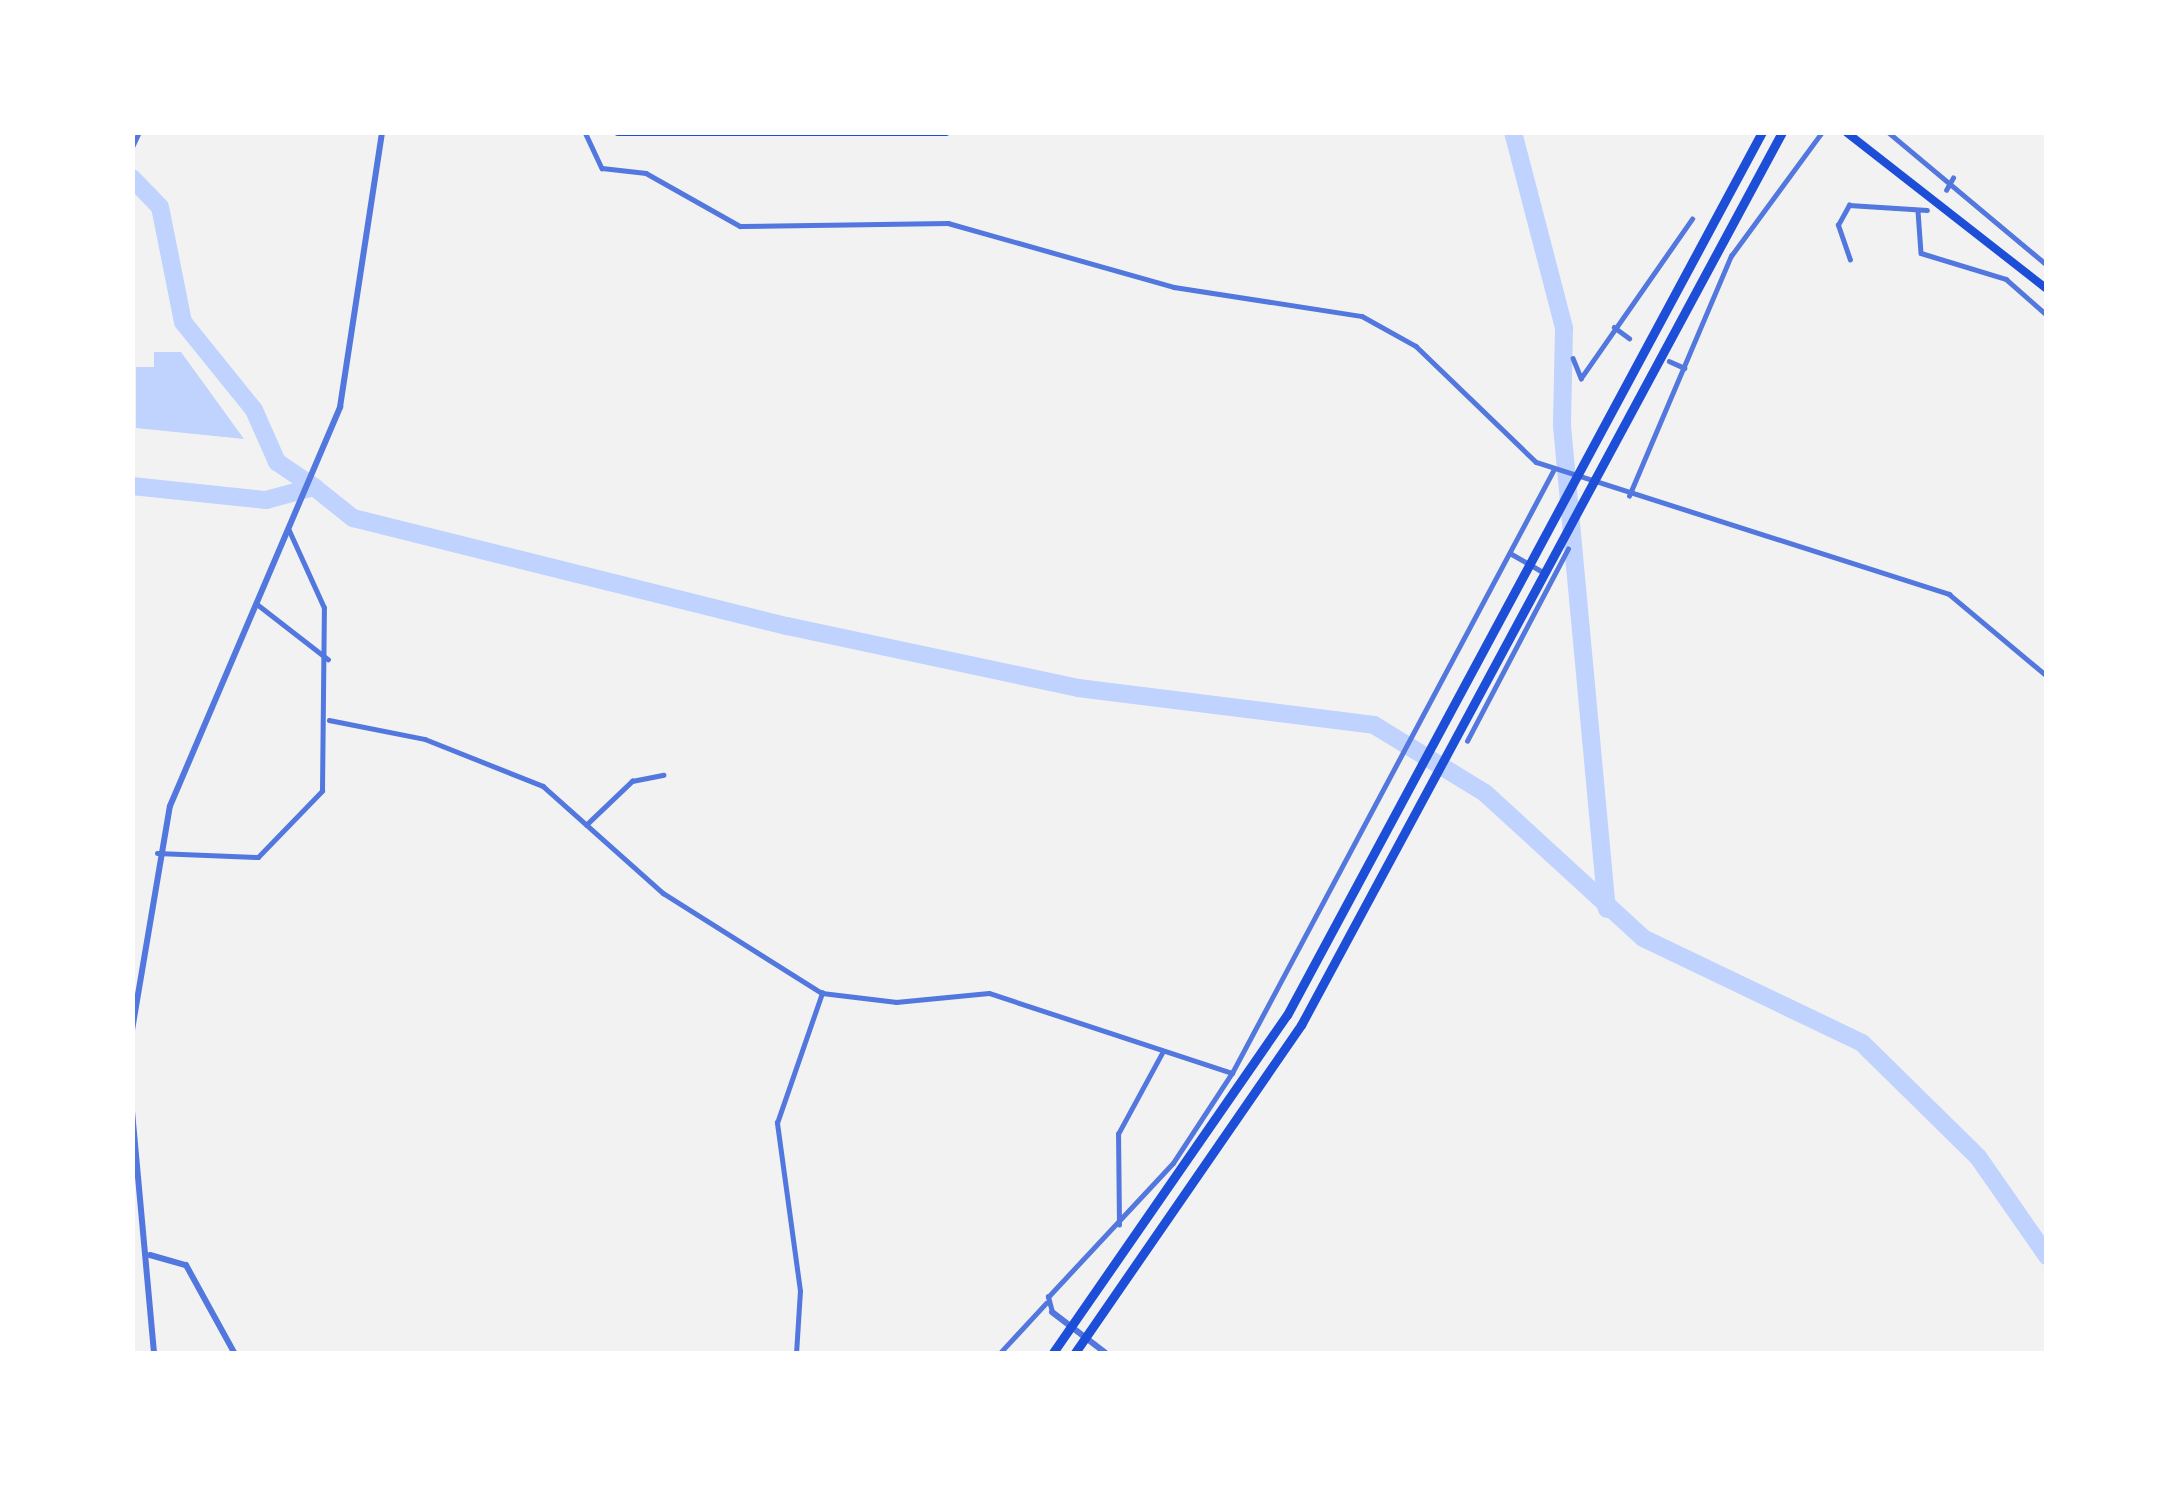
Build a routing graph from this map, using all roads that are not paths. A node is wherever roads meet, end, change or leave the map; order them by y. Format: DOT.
graph roads {
  1 [pos="139,132"];
  2 [pos="382,132"];
  3 [pos="585,132"];
  4 [pos="618,132"];
  5 [pos="946,132"];
  6 [pos="1762,132"];
  7 [pos="1782,132"];
  8 [pos="1822,132"];
  9 [pos="1846,132"];
  10 [pos="1888,132"];
  11 [pos="815,135"];
  12 [pos="132,147"];
  13 [pos="1953,178"];
  14 [pos="1946,190"];
  15 [pos="1928,210"];
  16 [pos="1918,212"];
  17 [pos="1691,219"];
  18 [pos="1850,260"];
  19 [pos="2047,265"];
  20 [pos="2047,289"];
  21 [pos="2047,314"];
  22 [pos="1614,327"];
  23 [pos="1629,338"];
  24 [pos="1573,358"];
  25 [pos="1670,361"];
  26 [pos="1685,368"];
  27 [pos="1553,470"];
  28 [pos="1629,496"];
  29 [pos="291,527"];
  30 [pos="1568,549"];
  31 [pos="1510,554"];
  32 [pos="1553,578"];
  33 [pos="257,604"];
  34 [pos="328,660"];
  35 [pos="2047,676"];
  36 [pos="329,720"];
  37 [pos="1467,741"];
  38 [pos="663,775"];
  39 [pos="586,825"];
  40 [pos="158,854"];
  41 [pos="135,978"];
  42 [pos="822,993"];
  43 [pos="132,1030"];
  44 [pos="1162,1052"];
  45 [pos="1232,1072"];
  46 [pos="132,1111"];
  47 [pos="1119,1225"];
  48 [pos="132,1228"];
  49 [pos="146,1233"];
  50 [pos="150,1255"];
  51 [pos="1046,1303"];
  52 [pos="1052,1312"];
  53 [pos="154,1354"];
  54 [pos="235,1354"];
  55 [pos="796,1354"];
  56 [pos="999,1354"];
  57 [pos="1052,1354"];
  58 [pos="1074,1354"];
  59 [pos="1107,1354"];
  1 -- 12 [label="street"];
  2 -- 29 [label="street"];
  3 -- 27 [label="street"];
  4 -- 11 [label="main road"];
  5 -- 11 [label="main road"];
  6 -- 57 [label="highway"];
  7 -- 58 [label="highway"];
  8 -- 26 [label="street"];
  9 -- 20 [label="main road"];
  10 -- 13 [label="street"];
  13 -- 14 [label="street"];
  13 -- 19 [label="street"];
  15 -- 16 [label="street"];
  16 -- 18 [label="street"];
  16 -- 21 [label="street"];
  17 -- 22 [label="street"];
  22 -- 23 [label="street"];
  22 -- 24 [label="street"];
  25 -- 26 [label="street"];
  26 -- 28 [label="street"];
  27 -- 28 [label="street"];
  27 -- 31 [label="street"];
  28 -- 35 [label="street"];
  29 -- 33 [label="street"];
  29 -- 34 [label="street"];
  30 -- 32 [label="street"];
  31 -- 32 [label="street"];
  31 -- 45 [label="street"];
  32 -- 37 [label="street"];
  33 -- 34 [label="street"];
  33 -- 40 [label="street"];
  34 -- 36 [label="street"];
  36 -- 39 [label="street"];
  36 -- 40 [label="street"];
  38 -- 39 [label="street"];
  39 -- 42 [label="street"];
  40 -- 41 [label="street"];
  41 -- 43 [label="street"];
  42 -- 44 [label="street"];
  42 -- 55 [label="street"];
  44 -- 45 [label="street"];
  44 -- 47 [label="street"];
  45 -- 47 [label="street"];
  46 -- 49 [label="street"];
  47 -- 51 [label="street"];
  48 -- 49 [label="street"];
  49 -- 50 [label="street"];
  50 -- 53 [label="street"];
  50 -- 54 [label="street"];
  51 -- 52 [label="street"];
  51 -- 56 [label="street"];
  52 -- 59 [label="street"];
}
